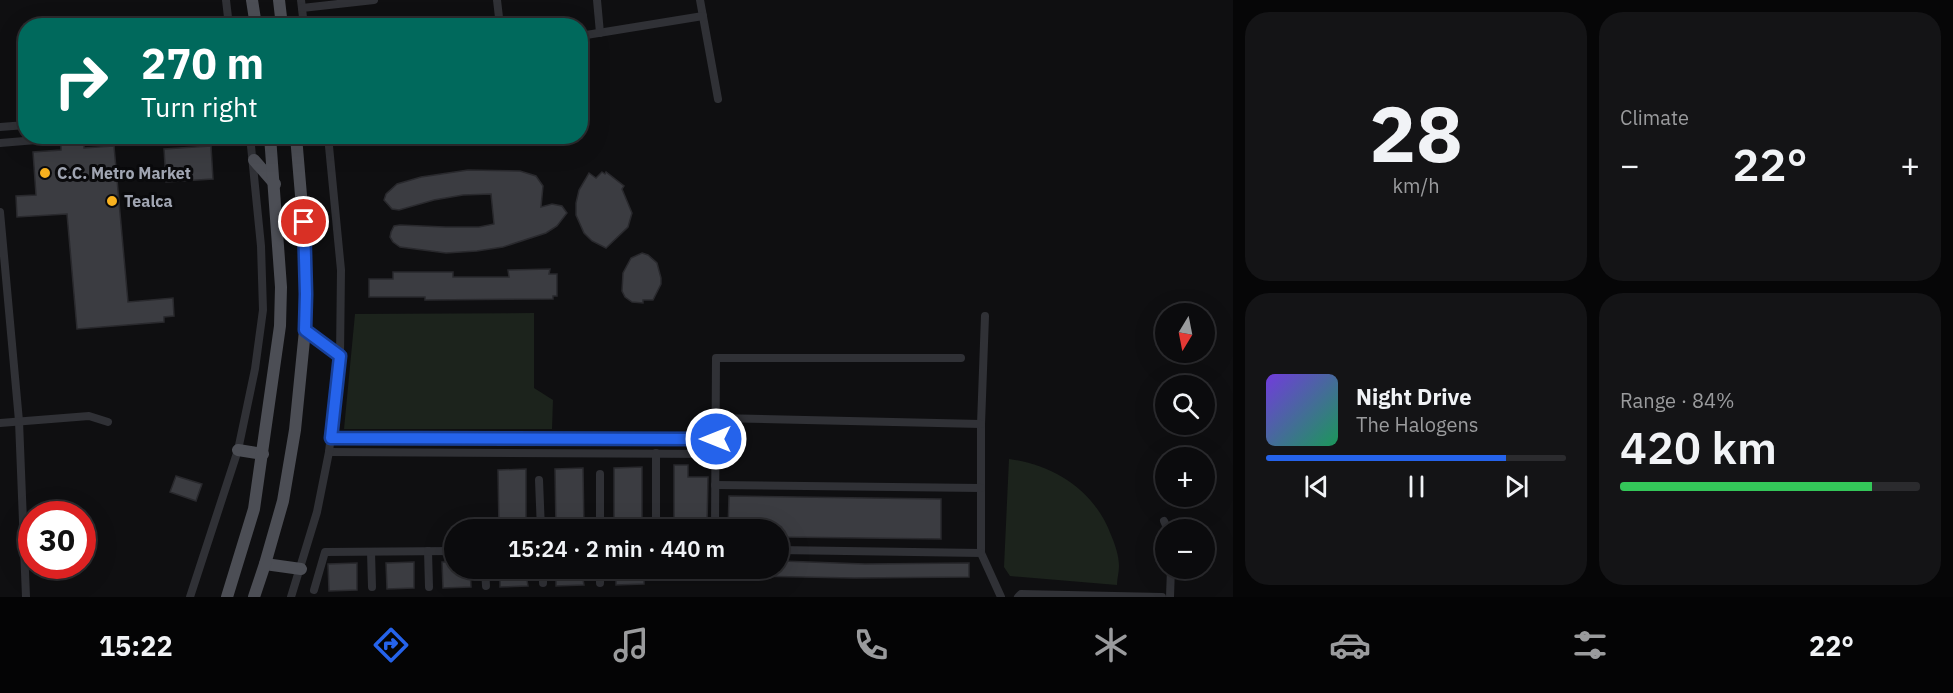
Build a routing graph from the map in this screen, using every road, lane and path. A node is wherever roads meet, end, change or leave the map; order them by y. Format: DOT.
graph roads {
  1 [pos="226,0"];
  2 [pos="252,0"];
  3 [pos="279,0"];
  4 [pos="374,0"];
  5 [pos="497,0"];
  6 [pos="597,0"];
  7 [pos="700,0"];
  8 [pos="301,4"];
  9 [pos="703,16"];
  10 [pos="228,18"];
  11 [pos="255,18"];
  12 [pos="281,18"];
  13 [pos="499,18"];
  14 [pos="600,33"];
  15 [pos="588,35"];
  16 [pos="718,99"];
  17 [pos="18,126"];
  18 [pos="0,127"];
  19 [pos="18,142"];
  20 [pos="0,143"];
  21 [pos="251,144"];
  22 [pos="271,144"];
  23 [pos="297,144"];
  24 [pos="329,144"];
  25 [pos="254,160"];
  26 [pos="275,184"];
  27 [pos="0,212"];
  28 [pos="985,316"];
  29 [pos="305,330"];
  30 [pos="340,356"];
  31 [pos="961,358"];
  32 [pos="716,418"];
  33 [pos="19,421"];
  34 [pos="108,422"];
  35 [pos="0,423"];
  36 [pos="981,424"];
  37 [pos="331,438"];
  38 [pos="716,439"];
  39 [pos="543,440"];
  40 [pos="238,450"];
  41 [pos="330,452"];
  42 [pos="543,453"];
  43 [pos="656,453"];
  44 [pos="263,454"];
  45 [pos="715,454"];
  46 [pos="600,474"];
  47 [pos="539,480"];
  48 [pos="716,484"];
  49 [pos="981,488"];
  50 [pos="541,519"];
  51 [pos="600,519"];
  52 [pos="656,519"];
  53 [pos="715,519"];
  54 [pos="789,550"];
  55 [pos="428,551"];
  56 [pos="444,551"];
  57 [pos="371,552"];
  58 [pos="981,554"];
  59 [pos="265,564"];
  60 [pos="301,569"];
  61 [pos="486,579"];
  62 [pos="543,579"];
  63 [pos="600,579"];
  64 [pos="1171,579"];
  65 [pos="600,583"];
  66 [pos="543,584"];
  67 [pos="486,586"];
  68 [pos="372,587"];
  69 [pos="429,587"];
  70 [pos="314,590"];
  71 [pos="255,593"];
  72 [pos="27,597"];
  73 [pos="190,597"];
  74 [pos="227,597"];
  75 [pos="267,597"];
  76 [pos="291,597"];
  77 [pos="1001,597"];
  78 [pos="1018,597"];
  79 [pos="1162,597"];
  80 [pos="1170,597"];
  1 -- 10 [label="street"];
  2 -- 11 [label="main road"];
  3 -- 12 [label="main road"];
  4 -- 8 [label="street"];
  5 -- 13 [label="street"];
  6 -- 14 [label="street"];
  7 -- 9 [label="street"];
  9 -- 14 [label="street"];
  9 -- 16 [label="street"];
  14 -- 15 [label="street"];
  17 -- 18 [label="street"];
  19 -- 20 [label="street"];
  21 -- 25 [label="street"];
  22 -- 26 [label="main road"];
  23 -- 29 [label="main road"];
  24 -- 30 [label="street"];
  25 -- 26 [label="main road"];
  25 -- 40 [label="street"];
  26 -- 44 [label="main road"];
  27 -- 33 [label="street"];
  28 -- 36 [label="street"];
  29 -- 30 [label="street"];
  29 -- 59 [label="main road"];
  30 -- 37 [label="street"];
  31 -- 32 [label="street"];
  32 -- 36 [label="street"];
  32 -- 38 [label="street"];
  33 -- 34 [label="street"];
  33 -- 35 [label="street"];
  33 -- 72 [label="street"];
  36 -- 49 [label="street"];
  37 -- 39 [label="street"];
  37 -- 41 [label="street"];
  38 -- 39 [label="street"];
  38 -- 45 [label="street"];
  39 -- 42 [label="street"];
  40 -- 44 [label="main road"];
  40 -- 73 [label="street"];
  41 -- 42 [label="street"];
  41 -- 60 [label="street"];
  42 -- 43 [label="street"];
  43 -- 45 [label="street"];
  43 -- 52 [label="street"];
  44 -- 74 [label="main road"];
  45 -- 48 [label="street"];
  46 -- 51 [label="street"];
  47 -- 50 [label="street"];
  48 -- 49 [label="street"];
  48 -- 53 [label="street"];
  49 -- 58 [label="street"];
  54 -- 58 [label="street"];
  55 -- 56 [label="street"];
  55 -- 57 [label="street"];
  55 -- 69 [label="street"];
  57 -- 68 [label="street"];
  57 -- 70 [label="street"];
  58 -- 77 [label="street"];
  59 -- 60 [label="main road"];
  59 -- 71 [label="main road"];
  60 -- 76 [label="street"];
  61 -- 67 [label="street"];
  62 -- 66 [label="street"];
  63 -- 65 [label="street"];
  64 -- 80 [label="street"];
  71 -- 75 [label="main road"];
  78 -- 79 [label="street"];
}
